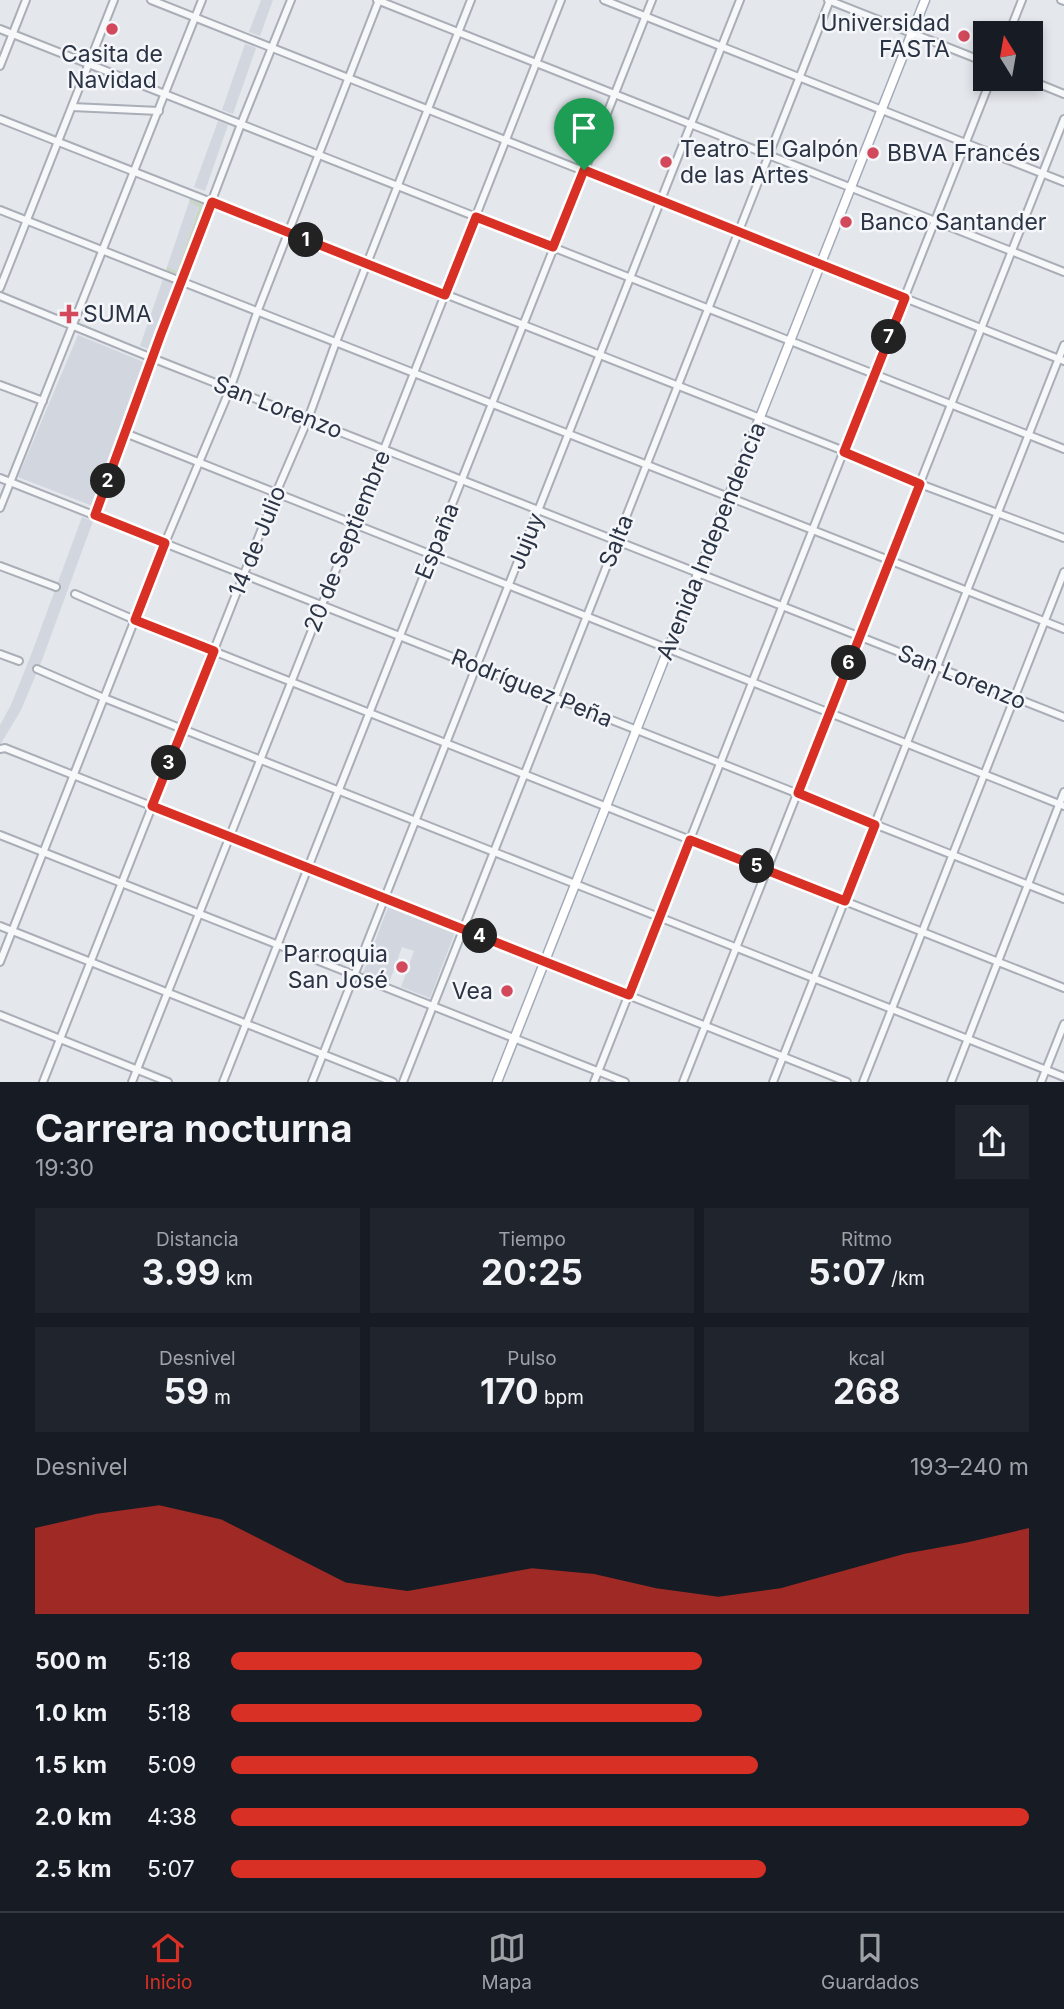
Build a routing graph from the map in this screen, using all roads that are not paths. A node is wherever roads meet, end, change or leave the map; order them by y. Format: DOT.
graph roads {
  1 [pos="26,0"];
  2 [pos="114,0"];
  3 [pos="151,0"];
  4 [pos="202,0"];
  5 [pos="291,0"];
  6 [pos="378,0"];
  7 [pos="471,0"];
  8 [pos="561,0"];
  9 [pos="604,0"];
  10 [pos="652,0"];
  11 [pos="740,0"];
  12 [pos="829,0"];
  13 [pos="925,0"];
  14 [pos="1022,0"];
  15 [pos="645,16"];
  16 [pos="195,18"];
  17 [pos="1014,21"];
  18 [pos="0,29"];
  19 [pos="458,32"];
  20 [pos="912,33"];
  21 [pos="13,34"];
  22 [pos="271,47"];
  23 [pos="722,47"];
  24 [pos="973,57"];
  25 [pos="536,63"];
  26 [pos="89,64"];
  27 [pos="0,66"];
  28 [pos="349,77"];
  29 [pos="799,77"];
  30 [pos="1043,85"];
  31 [pos="986,91"];
  32 [pos="1064,93"];
  33 [pos="165,94"];
  34 [pos="614,94"];
  35 [pos="72,107"];
  36 [pos="428,108"];
  37 [pos="882,110"];
  38 [pos="159,111"];
  39 [pos="1064,119"];
  40 [pos="0,120"];
  41 [pos="241,124"];
  42 [pos="691,124"];
  43 [pos="506,139"];
  44 [pos="58,142"];
  45 [pos="966,143"];
  46 [pos="319,155"];
  47 [pos="768,155"];
  48 [pos="584,170"];
  49 [pos="134,172"];
  50 [pos="1043,173"];
  51 [pos="1064,182"];
  52 [pos="398,186"];
  53 [pos="851,188"];
  54 [pos="661,201"];
  55 [pos="212,202"];
  56 [pos="0,210"];
  57 [pos="476,217"];
  58 [pos="27,220"];
  59 [pos="935,221"];
  60 [pos="738,232"];
  61 [pos="289,233"];
  62 [pos="553,247"];
  63 [pos="104,250"];
  64 [pos="1012,251"];
  65 [pos="367,264"];
  66 [pos="821,264"];
  67 [pos="1064,272"];
  68 [pos="630,278"];
  69 [pos="181,280"];
  70 [pos="0,288"];
  71 [pos="445,295"];
  72 [pos="0,296"];
  73 [pos="905,298"];
  74 [pos="708,309"];
  75 [pos="258,310"];
  76 [pos="523,325"];
  77 [pos="74,326"];
  78 [pos="982,328"];
  79 [pos="790,341"];
  80 [pos="336,342"];
  81 [pos="1064,345"];
  82 [pos="600,355"];
  83 [pos="152,358"];
  84 [pos="1061,360"];
  85 [pos="414,373"];
  86 [pos="874,374"];
  87 [pos="0,384"];
  88 [pos="677,386"];
  89 [pos="230,388"];
  90 [pos="43,401"];
  91 [pos="492,403"];
  92 [pos="951,405"];
  93 [pos="760,418"];
  94 [pos="308,419"];
  95 [pos="125,433"];
  96 [pos="569,433"];
  97 [pos="1028,435"];
  98 [pos="384,449"];
  99 [pos="1064,449"];
  100 [pos="844,452"];
  101 [pos="199,463"];
  102 [pos="646,464"];
  103 [pos="0,478"];
  104 [pos="462,479"];
  105 [pos="10,482"];
  106 [pos="920,484"];
  107 [pos="276,494"];
  108 [pos="729,496"];
  109 [pos="0,508"];
  110 [pos="539,509"];
  111 [pos="998,512"];
  112 [pos="95,515"];
  113 [pos="353,524"];
  114 [pos="813,529"];
  115 [pos="1064,538"];
  116 [pos="616,540"];
  117 [pos="165,543"];
  118 [pos="431,555"];
  119 [pos="890,560"];
  120 [pos="0,565"];
  121 [pos="1064,572"];
  122 [pos="698,573"];
  123 [pos="244,574"];
  124 [pos="508,586"];
  125 [pos="56,587"];
  126 [pos="967,590"];
  127 [pos="75,594"];
  128 [pos="321,605"];
  129 [pos="782,606"];
  130 [pos="586,617"];
  131 [pos="135,620"];
  132 [pos="1045,621"];
  133 [pos="1064,629"];
  134 [pos="400,636"];
  135 [pos="860,637"];
  136 [pos="668,650"];
  137 [pos="214,651"];
  138 [pos="0,654"];
  139 [pos="19,661"];
  140 [pos="477,666"];
  141 [pos="937,667"];
  142 [pos="37,669"];
  143 [pos="290,682"];
  144 [pos="752,683"];
  145 [pos="554,697"];
  146 [pos="104,698"];
  147 [pos="1014,698"];
  148 [pos="369,713"];
  149 [pos="829,713"];
  150 [pos="1064,718"];
  151 [pos="183,729"];
  152 [pos="636,729"];
  153 [pos="446,743"];
  154 [pos="906,744"];
  155 [pos="0,749"];
  156 [pos="260,760"];
  157 [pos="720,763"];
  158 [pos="524,774"];
  159 [pos="984,774"];
  160 [pos="74,775"];
  161 [pos="338,791"];
  162 [pos="1064,792"];
  163 [pos="798,793"];
  164 [pos="1062,805"];
  165 [pos="152,806"];
  166 [pos="606,806"];
  167 [pos="415,821"];
  168 [pos="875,825"];
  169 [pos="0,835"];
  170 [pos="229,836"];
  171 [pos="690,840"];
  172 [pos="43,852"];
  173 [pos="493,852"];
  174 [pos="952,855"];
  175 [pos="307,868"];
  176 [pos="767,870"];
  177 [pos="122,883"];
  178 [pos="575,884"];
  179 [pos="1028,885"];
  180 [pos="385,898"];
  181 [pos="1064,899"];
  182 [pos="845,901"];
  183 [pos="198,914"];
  184 [pos="660,917"];
  185 [pos="0,926"];
  186 [pos="463,929"];
  187 [pos="12,931"];
  188 [pos="922,932"];
  189 [pos="277,944"];
  190 [pos="736,948"];
  191 [pos="998,961"];
  192 [pos="0,962"];
  193 [pos="91,962"];
  194 [pos="544,962"];
  195 [pos="354,975"];
  196 [pos="814,979"];
  197 [pos="1064,988"];
  198 [pos="167,992"];
  199 [pos="629,995"];
  200 [pos="432,1006"];
  201 [pos="891,1009"];
  202 [pos="0,1015"];
  203 [pos="246,1023"];
  204 [pos="1064,1024"];
  205 [pos="706,1026"];
  206 [pos="514,1038"];
  207 [pos="60,1039"];
  208 [pos="967,1039"];
  209 [pos="323,1054"];
  210 [pos="783,1056"];
  211 [pos="136,1069"];
  212 [pos="1046,1070"];
  213 [pos="599,1071"];
  214 [pos="1064,1077"];
  215 [pos="43,1082"];
  216 [pos="132,1082"];
  217 [pos="168,1082"];
  218 [pos="223,1082"];
  219 [pos="312,1082"];
  220 [pos="393,1082"];
  221 [pos="402,1082"];
  222 [pos="497,1082"];
  223 [pos="594,1082"];
  224 [pos="625,1082"];
  225 [pos="683,1082"];
  226 [pos="773,1082"];
  227 [pos="847,1082"];
  228 [pos="863,1082"];
  229 [pos="951,1082"];
  230 [pos="1041,1082"];
  1 -- 21 [label="street"];
  2 -- 26 [label="street"];
  3 -- 16 [label="street"];
  4 -- 16 [label="street"];
  5 -- 22 [label="street"];
  6 -- 19 [label="street"];
  6 -- 28 [label="street"];
  7 -- 19 [label="street, 14 de Julio"];
  8 -- 25 [label="street, 20 de Septiembre"];
  9 -- 15 [label="street"];
  10 -- 15 [label="street, España"];
  11 -- 23 [label="street, Jujuy"];
  12 -- 20 [label="street"];
  12 -- 29 [label="street, Salta"];
  13 -- 20 [label="main road, Avenida Independencia"];
  14 -- 17 [label="street"];
  15 -- 23 [label="street"];
  15 -- 34 [label="street, España"];
  16 -- 22 [label="street"];
  16 -- 33 [label="street"];
  18 -- 21 [label="street"];
  19 -- 25 [label="street"];
  19 -- 36 [label="street, 14 de Julio"];
  20 -- 24 [label="street"];
  20 -- 37 [label="main road, Avenida Independencia"];
  21 -- 26 [label="street"];
  21 -- 27 [label="street"];
  22 -- 28 [label="street"];
  22 -- 41 [label="street"];
  23 -- 29 [label="street"];
  23 -- 42 [label="street, Jujuy"];
  25 -- 34 [label="street"];
  25 -- 43 [label="street, 20 de Septiembre"];
  26 -- 33 [label="street"];
  26 -- 35 [label="street"];
  28 -- 36 [label="street"];
  28 -- 46 [label="street"];
  29 -- 37 [label="street"];
  29 -- 47 [label="street, Salta"];
  30 -- 32 [label="street"];
  31 -- 45 [label="street"];
  33 -- 38 [label="street"];
  33 -- 41 [label="street"];
  34 -- 42 [label="street"];
  34 -- 48 [label="street, España"];
  35 -- 38 [label="street"];
  35 -- 44 [label="street"];
  36 -- 43 [label="street"];
  36 -- 52 [label="street, 14 de Julio"];
  37 -- 45 [label="street"];
  37 -- 53 [label="main road, Avenida Independencia"];
  38 -- 49 [label="street"];
  39 -- 50 [label="street"];
  40 -- 44 [label="street"];
  41 -- 46 [label="street"];
  41 -- 55 [label="street"];
  42 -- 47 [label="street"];
  42 -- 54 [label="street, Jujuy"];
  43 -- 48 [label="street"];
  43 -- 57 [label="street, 20 de Septiembre"];
  44 -- 49 [label="street"];
  44 -- 58 [label="street"];
  45 -- 50 [label="street"];
  45 -- 59 [label="street"];
  46 -- 52 [label="street"];
  46 -- 61 [label="street"];
  47 -- 53 [label="street"];
  47 -- 60 [label="street, Salta"];
  48 -- 54 [label="street"];
  48 -- 62 [label="street, España"];
  49 -- 55 [label="street"];
  49 -- 63 [label="street"];
  50 -- 51 [label="street"];
  50 -- 64 [label="street"];
  52 -- 57 [label="street"];
  52 -- 65 [label="street, 14 de Julio"];
  53 -- 59 [label="street"];
  53 -- 66 [label="main road, Avenida Independencia"];
  54 -- 60 [label="street"];
  54 -- 68 [label="street, Jujuy"];
  55 -- 61 [label="street"];
  55 -- 69 [label="street"];
  56 -- 58 [label="street"];
  57 -- 62 [label="street"];
  57 -- 71 [label="street, 20 de Septiembre"];
  58 -- 63 [label="street"];
  58 -- 70 [label="street"];
  59 -- 64 [label="street"];
  59 -- 73 [label="street"];
  60 -- 66 [label="street"];
  60 -- 74 [label="street, Salta"];
  61 -- 65 [label="street"];
  61 -- 75 [label="street"];
  62 -- 68 [label="street"];
  62 -- 76 [label="street, España"];
  63 -- 69 [label="street"];
  63 -- 77 [label="street"];
  64 -- 67 [label="street"];
  64 -- 78 [label="street"];
  65 -- 71 [label="street"];
  65 -- 80 [label="street, 14 de Julio"];
  66 -- 73 [label="street"];
  66 -- 79 [label="main road, Avenida Independencia"];
  68 -- 74 [label="street"];
  68 -- 82 [label="street, Jujuy"];
  69 -- 75 [label="street"];
  69 -- 83 [label="street"];
  71 -- 76 [label="street"];
  71 -- 85 [label="street, 20 de Septiembre"];
  72 -- 77 [label="street, San Lorenzo"];
  73 -- 78 [label="street"];
  73 -- 86 [label="street"];
  74 -- 79 [label="street"];
  74 -- 88 [label="street, Salta"];
  75 -- 80 [label="street"];
  75 -- 89 [label="street"];
  76 -- 82 [label="street"];
  76 -- 91 [label="street, España"];
  77 -- 83 [label="street, San Lorenzo"];
  77 -- 90 [label="street"];
  78 -- 84 [label="street"];
  78 -- 92 [label="street"];
  79 -- 86 [label="street"];
  79 -- 93 [label="main road, Avenida Independencia"];
  80 -- 85 [label="street"];
  80 -- 94 [label="street, 14 de Julio"];
  81 -- 84 [label="street"];
  82 -- 88 [label="street"];
  82 -- 96 [label="street, Jujuy"];
  83 -- 89 [label="street, San Lorenzo"];
  83 -- 95 [label="street"];
  84 -- 97 [label="street"];
  85 -- 91 [label="street"];
  85 -- 98 [label="street, 20 de Septiembre"];
  86 -- 92 [label="street"];
  86 -- 100 [label="street"];
  87 -- 90 [label="street"];
  88 -- 93 [label="street"];
  88 -- 102 [label="street, Salta"];
  89 -- 94 [label="street, San Lorenzo"];
  89 -- 101 [label="street"];
  90 -- 105 [label="street"];
  91 -- 96 [label="street"];
  91 -- 104 [label="street, España"];
  92 -- 97 [label="street"];
  92 -- 106 [label="street"];
  93 -- 100 [label="street"];
  93 -- 108 [label="main road, Avenida Independencia"];
  94 -- 98 [label="street, San Lorenzo"];
  94 -- 107 [label="street, 14 de Julio"];
  95 -- 101 [label="street"];
  95 -- 112 [label="street"];
  96 -- 102 [label="street"];
  96 -- 110 [label="street, Jujuy"];
  97 -- 99 [label="street"];
  97 -- 111 [label="street"];
  98 -- 104 [label="street, San Lorenzo"];
  98 -- 113 [label="street, 20 de Septiembre"];
  100 -- 106 [label="street"];
  100 -- 114 [label="street"];
  101 -- 107 [label="street"];
  101 -- 117 [label="street"];
  102 -- 108 [label="street"];
  102 -- 116 [label="street, Salta"];
  103 -- 105 [label="street, Rodríguez Peña"];
  104 -- 110 [label="street, San Lorenzo"];
  104 -- 118 [label="street, España"];
  105 -- 109 [label="street"];
  105 -- 112 [label="street, Rodríguez Peña"];
  106 -- 111 [label="street"];
  106 -- 119 [label="street"];
  107 -- 113 [label="street"];
  107 -- 123 [label="street, 14 de Julio"];
  108 -- 114 [label="street"];
  108 -- 122 [label="main road, Avenida Independencia"];
  110 -- 116 [label="street, San Lorenzo"];
  110 -- 124 [label="street, Jujuy"];
  111 -- 115 [label="street"];
  111 -- 126 [label="street"];
  112 -- 117 [label="street, Rodríguez Peña"];
  113 -- 118 [label="street"];
  113 -- 128 [label="street, 20 de Septiembre"];
  114 -- 119 [label="street"];
  114 -- 129 [label="street"];
  116 -- 122 [label="street, San Lorenzo"];
  116 -- 130 [label="street, Salta"];
  117 -- 123 [label="street, Rodríguez Peña"];
  117 -- 131 [label="street"];
  118 -- 124 [label="street"];
  118 -- 134 [label="street, España"];
  119 -- 126 [label="street"];
  119 -- 135 [label="street"];
  120 -- 125 [label="street"];
  121 -- 132 [label="street"];
  122 -- 129 [label="street, San Lorenzo"];
  122 -- 136 [label="main road, Avenida Independencia"];
  123 -- 128 [label="street, Rodríguez Peña"];
  123 -- 137 [label="street, 14 de Julio"];
  124 -- 130 [label="street"];
  124 -- 140 [label="street, Jujuy"];
  126 -- 132 [label="street"];
  126 -- 141 [label="street"];
  127 -- 131 [label="street"];
  128 -- 134 [label="street, Rodríguez Peña"];
  128 -- 143 [label="street, 20 de Septiembre"];
  129 -- 135 [label="street, San Lorenzo"];
  129 -- 144 [label="street"];
  130 -- 136 [label="street"];
  130 -- 145 [label="street, Salta"];
  131 -- 137 [label="street"];
  131 -- 146 [label="street"];
  132 -- 133 [label="street"];
  132 -- 147 [label="street"];
  134 -- 140 [label="street, Rodríguez Peña"];
  134 -- 148 [label="street, España"];
  135 -- 141 [label="street, San Lorenzo"];
  135 -- 149 [label="street"];
  136 -- 144 [label="street"];
  136 -- 152 [label="main road, Avenida Independencia"];
  137 -- 143 [label="street"];
  137 -- 151 [label="street, 14 de Julio"];
  138 -- 139 [label="street"];
  140 -- 145 [label="street, Rodríguez Peña"];
  140 -- 153 [label="street, Jujuy"];
  141 -- 147 [label="street, San Lorenzo"];
  141 -- 154 [label="street"];
  142 -- 146 [label="street"];
  143 -- 148 [label="street"];
  143 -- 156 [label="street, 20 de Septiembre"];
  144 -- 149 [label="street"];
  144 -- 157 [label="street"];
  145 -- 152 [label="street, Rodríguez Peña"];
  145 -- 158 [label="street, Salta"];
  146 -- 151 [label="street"];
  146 -- 160 [label="street"];
  147 -- 150 [label="street, San Lorenzo"];
  147 -- 159 [label="street"];
  148 -- 153 [label="street"];
  148 -- 161 [label="street, España"];
  149 -- 154 [label="street"];
  149 -- 163 [label="street"];
  151 -- 156 [label="street"];
  151 -- 165 [label="street, 14 de Julio"];
  152 -- 157 [label="street, Rodríguez Peña"];
  152 -- 166 [label="main road, Avenida Independencia"];
  153 -- 158 [label="street"];
  153 -- 167 [label="street, Jujuy"];
  154 -- 159 [label="street"];
  154 -- 168 [label="street"];
  155 -- 160 [label="street"];
  156 -- 161 [label="street"];
  156 -- 170 [label="street, 20 de Septiembre"];
  157 -- 163 [label="street, Rodríguez Peña"];
  157 -- 171 [label="street"];
  158 -- 166 [label="street"];
  158 -- 173 [label="street, Salta"];
  159 -- 164 [label="street"];
  159 -- 174 [label="street"];
  160 -- 165 [label="street"];
  160 -- 172 [label="street"];
  161 -- 167 [label="street"];
  161 -- 175 [label="street, España"];
  162 -- 164 [label="street"];
  163 -- 168 [label="street, Rodríguez Peña"];
  163 -- 176 [label="street"];
  164 -- 179 [label="street"];
  165 -- 170 [label="street"];
  165 -- 177 [label="street, 14 de Julio"];
  166 -- 171 [label="street"];
  166 -- 178 [label="main road, Avenida Independencia"];
  167 -- 173 [label="street"];
  167 -- 180 [label="street, Jujuy"];
  168 -- 174 [label="street, Rodríguez Peña"];
  168 -- 182 [label="street"];
  169 -- 172 [label="street"];
  170 -- 175 [label="street"];
  170 -- 183 [label="street, 20 de Septiembre"];
  171 -- 176 [label="street"];
  171 -- 184 [label="street"];
  172 -- 177 [label="street"];
  172 -- 187 [label="street"];
  173 -- 178 [label="street"];
  173 -- 186 [label="street, Salta"];
  174 -- 179 [label="street, Rodríguez Peña"];
  174 -- 188 [label="street"];
  175 -- 180 [label="street"];
  175 -- 189 [label="street, España"];
  176 -- 182 [label="street"];
  176 -- 190 [label="street"];
  177 -- 183 [label="street"];
  177 -- 193 [label="street, 14 de Julio"];
  178 -- 184 [label="street"];
  178 -- 194 [label="main road, Avenida Independencia"];
  179 -- 181 [label="street, Rodríguez Peña"];
  179 -- 191 [label="street"];
  180 -- 186 [label="street"];
  180 -- 195 [label="street, Jujuy"];
  182 -- 188 [label="street"];
  182 -- 196 [label="street"];
  183 -- 189 [label="street"];
  183 -- 198 [label="street, 20 de Septiembre"];
  184 -- 190 [label="street"];
  184 -- 199 [label="street"];
  185 -- 187 [label="street"];
  186 -- 194 [label="street"];
  186 -- 200 [label="street, Salta"];
  187 -- 192 [label="street"];
  187 -- 193 [label="street"];
  188 -- 191 [label="street"];
  188 -- 201 [label="street"];
  189 -- 195 [label="street"];
  189 -- 203 [label="street, España"];
  190 -- 196 [label="street"];
  190 -- 205 [label="street"];
  191 -- 197 [label="street"];
  191 -- 208 [label="street"];
  193 -- 198 [label="street"];
  193 -- 207 [label="street, 14 de Julio"];
  194 -- 199 [label="street"];
  194 -- 206 [label="main road, Avenida Independencia"];
  195 -- 200 [label="street"];
  195 -- 209 [label="street, Jujuy"];
  196 -- 201 [label="street"];
  196 -- 210 [label="street"];
  198 -- 203 [label="street"];
  198 -- 211 [label="street, 20 de Septiembre"];
  199 -- 205 [label="street"];
  199 -- 213 [label="street"];
  200 -- 206 [label="street"];
  200 -- 221 [label="street, Salta"];
  201 -- 208 [label="street"];
  201 -- 228 [label="street"];
  202 -- 207 [label="street"];
  203 -- 209 [label="street"];
  203 -- 218 [label="street, España"];
  204 -- 212 [label="street"];
  205 -- 210 [label="street"];
  205 -- 225 [label="street"];
  206 -- 213 [label="street"];
  206 -- 222 [label="main road, Avenida Independencia"];
  207 -- 211 [label="street"];
  207 -- 215 [label="street, 14 de Julio"];
  208 -- 212 [label="street"];
  208 -- 229 [label="street"];
  209 -- 219 [label="street, Jujuy"];
  209 -- 220 [label="street"];
  210 -- 226 [label="street"];
  210 -- 227 [label="street"];
  211 -- 216 [label="street, 20 de Septiembre"];
  211 -- 217 [label="street"];
  212 -- 214 [label="street"];
  212 -- 230 [label="street"];
  213 -- 223 [label="street"];
  213 -- 224 [label="street"];
}
